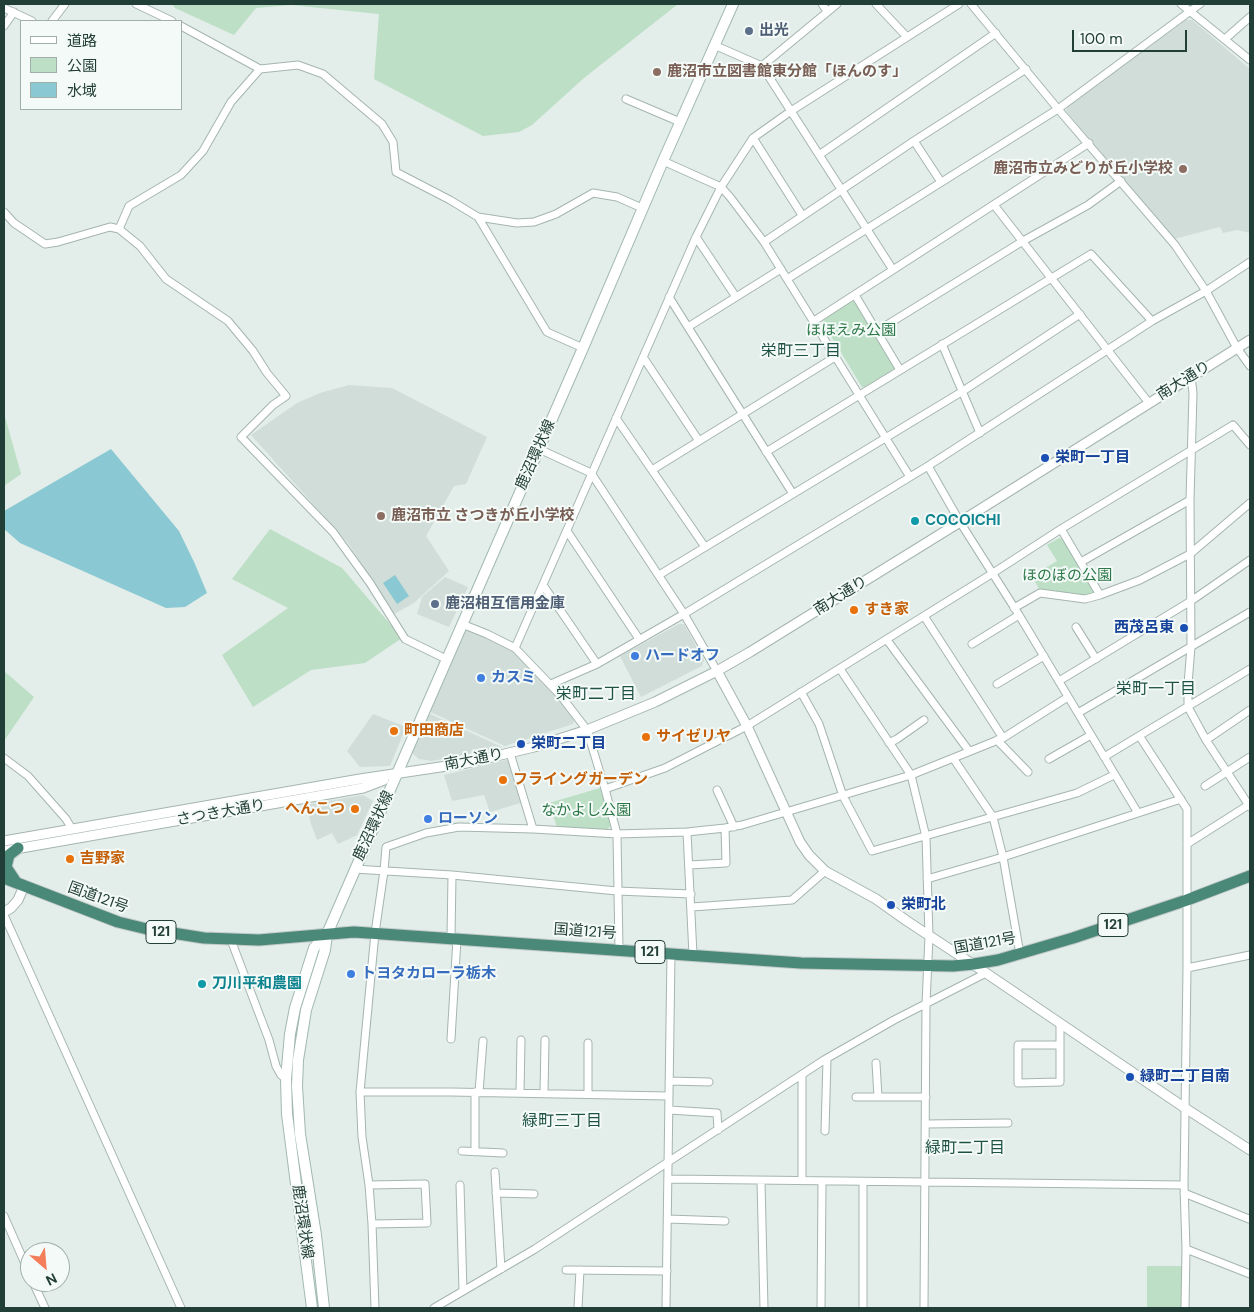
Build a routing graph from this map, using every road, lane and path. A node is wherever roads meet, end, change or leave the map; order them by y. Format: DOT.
graph roads {
  1 [pos="65,4"];
  2 [pos="136,4"];
  3 [pos="732,4"];
  4 [pos="822,4"];
  5 [pos="837,4"];
  6 [pos="876,4"];
  7 [pos="959,4"];
  8 [pos="970,4"];
  9 [pos="1181,4"];
  10 [pos="1200,4"];
  11 [pos="4,8"];
  12 [pos="827,11"];
  13 [pos="14,12"];
  14 [pos="1190,12"];
  15 [pos="1250,17"];
  16 [pos="30,20"];
  17 [pos="53,20"];
  18 [pos="170,20"];
  19 [pos="4,26"];
  20 [pos="182,27"];
  21 [pos="996,33"];
  22 [pos="907,37"];
  23 [pos="1225,39"];
  24 [pos="714,45"];
  25 [pos="1250,60"];
  26 [pos="762,66"];
  27 [pos="260,68"];
  28 [pos="1026,69"];
  29 [pos="626,99"];
  30 [pos="1058,110"];
  31 [pos="791,111"];
  32 [pos="680,122"];
  33 [pos="752,138"];
  34 [pos="914,141"];
  35 [pos="1089,143"];
  36 [pos="819,155"];
  37 [pos="662,161"];
  38 [pos="1121,181"];
  39 [pos="941,182"];
  40 [pos="721,187"];
  41 [pos="841,189"];
  42 [pos="994,205"];
  43 [pos="642,208"];
  44 [pos="4,212"];
  45 [pos="802,215"];
  46 [pos="478,217"];
  47 [pos="119,229"];
  48 [pos="867,229"];
  49 [pos="696,236"];
  50 [pos="1023,241"];
  51 [pos="764,242"];
  52 [pos="1250,262"];
  53 [pos="781,269"];
  54 [pos="893,270"];
  55 [pos="1051,278"];
  56 [pos="787,279"];
  57 [pos="1206,291"];
  58 [pos="855,295"];
  59 [pos="668,297"];
  60 [pos="736,297"];
  61 [pos="1080,314"];
  62 [pos="814,321"];
  63 [pos="1152,321"];
  64 [pos="688,327"];
  65 [pos="877,331"];
  66 [pos="1250,340"];
  67 [pos="942,344"];
  68 [pos="583,348"];
  69 [pos="1237,348"];
  70 [pos="1108,350"];
  71 [pos="836,356"];
  72 [pos="643,358"];
  73 [pos="1250,366"];
  74 [pos="900,370"];
  75 [pos="1192,376"];
  76 [pos="963,391"];
  77 [pos="859,395"];
  78 [pos="1149,403"];
  79 [pos="742,414"];
  80 [pos="616,418"];
  81 [pos="980,433"];
  82 [pos="886,437"];
  83 [pos="699,441"];
  84 [pos="1250,445"];
  85 [pos="539,448"];
  86 [pos="1192,449"];
  87 [pos="766,452"];
  88 [pos="928,466"];
  89 [pos="652,470"];
  90 [pos="591,473"];
  91 [pos="910,477"];
  92 [pos="793,494"];
  93 [pos="1190,500"];
  94 [pos="1250,503"];
  95 [pos="960,522"];
  96 [pos="1061,529"];
  97 [pos="567,531"];
  98 [pos="705,547"];
  99 [pos="1190,554"];
  100 [pos="1250,560"];
  101 [pos="1081,562"];
  102 [pos="993,573"];
  103 [pos="659,575"];
  104 [pos="543,585"];
  105 [pos="1100,595"];
  106 [pos="1191,601"];
  107 [pos="1014,608"];
  108 [pos="1250,612"];
  109 [pos="684,614"];
  110 [pos="1019,615"];
  111 [pos="924,616"];
  112 [pos="462,624"];
  113 [pos="1076,627"];
  114 [pos="639,639"];
  115 [pos="887,640"];
  116 [pos="972,644"];
  117 [pos="1191,647"];
  118 [pos="515,648"];
  119 [pos="1044,656"];
  120 [pos="446,659"];
  121 [pos="1096,659"];
  122 [pos="597,664"];
  123 [pos="840,669"];
  124 [pos="1250,669"];
  125 [pos="717,671"];
  126 [pos="1059,681"];
  127 [pos="551,684"];
  128 [pos="997,684"];
  129 [pos="801,692"];
  130 [pos="1068,697"];
  131 [pos="1188,707"];
  132 [pos="1250,710"];
  133 [pos="1078,712"];
  134 [pos="924,720"];
  135 [pos="747,726"];
  136 [pos="586,730"];
  137 [pos="1091,735"];
  138 [pos="1140,737"];
  139 [pos="1000,739"];
  140 [pos="1206,740"];
  141 [pos="889,743"];
  142 [pos="969,751"];
  143 [pos="510,753"];
  144 [pos="1104,757"];
  145 [pos="1250,757"];
  146 [pos="4,758"];
  147 [pos="953,758"];
  148 [pos="1049,759"];
  149 [pos="1227,771"];
  150 [pos="1028,772"];
  151 [pos="398,774"];
  152 [pos="910,775"];
  153 [pos="1114,775"];
  154 [pos="1205,786"];
  155 [pos="605,789"];
  156 [pos="717,790"];
  157 [pos="843,796"];
  158 [pos="1181,799"];
  159 [pos="1250,805"];
  160 [pos="787,813"];
  161 [pos="1138,813"];
  162 [pos="994,817"];
  163 [pos="734,826"];
  164 [pos="533,828"];
  165 [pos="725,828"];
  166 [pos="72,829"];
  167 [pos="687,832"];
  168 [pos="617,834"];
  169 [pos="926,837"];
  170 [pos="4,841"];
  171 [pos="1187,844"];
  172 [pos="18,848"];
  173 [pos="4,851"];
  174 [pos="1003,857"];
  175 [pos="689,865"];
  176 [pos="354,870"];
  177 [pos="384,871"];
  178 [pos="825,871"];
  179 [pos="452,875"];
  180 [pos="1250,876"];
  181 [pos="4,878"];
  182 [pos="927,879"];
  183 [pos="20,884"];
  184 [pos="617,891"];
  185 [pos="691,894"];
  186 [pos="1187,900"];
  187 [pos="692,907"];
  188 [pos="4,913"];
  189 [pos="375,933"];
  190 [pos="327,934"];
  191 [pos="929,936"];
  192 [pos="454,938"];
  193 [pos="231,940"];
  194 [pos="619,949"];
  195 [pos="671,953"];
  196 [pos="1020,954"];
  197 [pos="693,955"];
  198 [pos="1250,955"];
  199 [pos="974,964"];
  200 [pos="928,966"];
  201 [pos="1187,968"];
  202 [pos="986,973"];
  203 [pos="926,1004"];
  204 [pos="1060,1024"];
  205 [pos="451,1039"];
  206 [pos="482,1040"];
  207 [pos="521,1040"];
  208 [pos="545,1040"];
  209 [pos="588,1043"];
  210 [pos="1059,1046"];
  211 [pos="827,1059"];
  212 [pos="876,1063"];
  213 [pos="802,1075"];
  214 [pos="286,1079"];
  215 [pos="669,1080"];
  216 [pos="709,1082"];
  217 [pos="360,1092"];
  218 [pos="477,1092"];
  219 [pos="520,1093"];
  220 [pos="544,1093"];
  221 [pos="588,1094"];
  222 [pos="669,1096"];
  223 [pos="856,1096"];
  224 [pos="878,1097"];
  225 [pos="926,1097"];
  226 [pos="1185,1108"];
  227 [pos="669,1110"];
  228 [pos="1008,1123"];
  229 [pos="926,1124"];
  230 [pos="718,1130"];
  231 [pos="825,1131"];
  232 [pos="1250,1150"];
  233 [pos="462,1151"];
  234 [pos="474,1152"];
  235 [pos="503,1153"];
  236 [pos="669,1162"];
  237 [pos="495,1172"];
  238 [pos="669,1179"];
  239 [pos="761,1181"];
  240 [pos="802,1181"];
  241 [pos="822,1182"];
  242 [pos="863,1182"];
  243 [pos="926,1183"];
  244 [pos="369,1185"];
  245 [pos="460,1185"];
  246 [pos="1184,1185"];
  247 [pos="496,1193"];
  248 [pos="1184,1193"];
  249 [pos="534,1194"];
  250 [pos="4,1216"];
  251 [pos="668,1219"];
  252 [pos="1249,1219"];
  253 [pos="725,1221"];
  254 [pos="372,1224"];
  255 [pos="1186,1249"];
  256 [pos="20,1252"];
  257 [pos="500,1270"];
  258 [pos="566,1270"];
  259 [pos="580,1270"];
  260 [pos="667,1271"];
  261 [pos="1250,1274"];
  262 [pos="38,1292"];
  263 [pos="463,1292"];
  264 [pos="45,1308"];
  265 [pos="181,1308"];
  266 [pos="312,1308"];
  267 [pos="324,1308"];
  268 [pos="375,1308"];
  269 [pos="434,1308"];
  270 [pos="578,1308"];
  271 [pos="666,1308"];
  272 [pos="764,1308"];
  273 [pos="821,1308"];
  274 [pos="863,1308"];
  275 [pos="924,1308"];
  276 [pos="1185,1308"];
  1 -- 17 [label="street"];
  2 -- 18 [label="street"];
  3 -- 24 [label="main road, 鹿沼環状線"];
  4 -- 12 [label="street"];
  5 -- 12 [label="street"];
  6 -- 22 [label="street"];
  7 -- 22 [label="street"];
  8 -- 21 [label="street"];
  9 -- 14 [label="street"];
  10 -- 14 [label="street"];
  11 -- 13 [label="street"];
  12 -- 26 [label="street"];
  13 -- 16 [label="street"];
  13 -- 19 [label="street"];
  14 -- 23 [label="street"];
  14 -- 30 [label="street"];
  15 -- 23 [label="street"];
  20 -- 27 [label="street"];
  21 -- 28 [label="street"];
  21 -- 36 [label="street"];
  22 -- 31 [label="street"];
  23 -- 25 [label="street"];
  24 -- 26 [label="street"];
  24 -- 32 [label="main road, 鹿沼環状線"];
  26 -- 31 [label="street"];
  27 -- 46 [label="street"];
  27 -- 47 [label="street"];
  28 -- 30 [label="street"];
  28 -- 34 [label="street"];
  29 -- 32 [label="street"];
  30 -- 35 [label="street"];
  30 -- 39 [label="street"];
  31 -- 33 [label="street"];
  31 -- 36 [label="street"];
  32 -- 37 [label="main road, 鹿沼環状線"];
  33 -- 40 [label="street"];
  33 -- 45 [label="street"];
  34 -- 39 [label="street"];
  34 -- 41 [label="street"];
  35 -- 38 [label="street"];
  35 -- 42 [label="street"];
  36 -- 41 [label="street"];
  37 -- 40 [label="street"];
  37 -- 43 [label="main road, 鹿沼環状線"];
  38 -- 50 [label="street"];
  38 -- 57 [label="street"];
  39 -- 48 [label="street"];
  40 -- 49 [label="street"];
  40 -- 51 [label="street"];
  41 -- 45 [label="street"];
  41 -- 48 [label="street"];
  42 -- 50 [label="street"];
  42 -- 54 [label="street"];
  43 -- 46 [label="street"];
  43 -- 68 [label="main road, 鹿沼環状線"];
  44 -- 47 [label="street"];
  45 -- 51 [label="street"];
  46 -- 68 [label="street"];
  47 -- 120 [label="street"];
  48 -- 54 [label="street"];
  48 -- 56 [label="street"];
  49 -- 59 [label="street"];
  49 -- 60 [label="street"];
  50 -- 55 [label="street"];
  50 -- 65 [label="street"];
  51 -- 53 [label="street"];
  52 -- 57 [label="street"];
  53 -- 56 [label="street"];
  53 -- 60 [label="street"];
  54 -- 58 [label="street"];
  55 -- 61 [label="street"];
  55 -- 63 [label="street"];
  55 -- 67 [label="street"];
  56 -- 62 [label="street"];
  57 -- 63 [label="street"];
  57 -- 69 [label="street"];
  58 -- 62 [label="street"];
  58 -- 65 [label="street"];
  59 -- 64 [label="street"];
  59 -- 72 [label="street"];
  60 -- 64 [label="street"];
  61 -- 70 [label="street"];
  61 -- 76 [label="street"];
  62 -- 71 [label="street"];
  63 -- 70 [label="street"];
  64 -- 79 [label="street"];
  65 -- 74 [label="street"];
  66 -- 69 [label="street, 南大通り"];
  67 -- 74 [label="street"];
  67 -- 76 [label="street"];
  68 -- 85 [label="main road, 鹿沼環状線"];
  69 -- 73 [label="street"];
  69 -- 75 [label="street, 南大通り"];
  70 -- 78 [label="street"];
  70 -- 81 [label="street"];
  71 -- 77 [label="street"];
  71 -- 79 [label="street"];
  72 -- 80 [label="street"];
  72 -- 83 [label="street"];
  74 -- 77 [label="street"];
  75 -- 78 [label="street, 南大通り"];
  75 -- 86 [label="street"];
  76 -- 81 [label="street"];
  76 -- 82 [label="street"];
  77 -- 82 [label="street"];
  77 -- 87 [label="street"];
  78 -- 95 [label="street, 南大通り"];
  79 -- 83 [label="street"];
  79 -- 87 [label="street"];
  80 -- 89 [label="street"];
  80 -- 90 [label="street"];
  81 -- 88 [label="street"];
  82 -- 91 [label="street"];
  82 -- 92 [label="street"];
  83 -- 89 [label="street"];
  84 -- 86 [label="street"];
  85 -- 90 [label="street"];
  85 -- 112 [label="main road, 鹿沼環状線"];
  86 -- 93 [label="street"];
  86 -- 96 [label="street"];
  87 -- 92 [label="street"];
  88 -- 91 [label="street"];
  88 -- 95 [label="street"];
  89 -- 98 [label="street"];
  90 -- 97 [label="street"];
  90 -- 103 [label="street"];
  91 -- 109 [label="street"];
  92 -- 98 [label="street"];
  93 -- 99 [label="street"];
  93 -- 101 [label="street"];
  94 -- 99 [label="street"];
  95 -- 102 [label="street"];
  95 -- 125 [label="street, 南大通り"];
  96 -- 101 [label="street"];
  96 -- 102 [label="street"];
  97 -- 104 [label="street"];
  97 -- 114 [label="street"];
  98 -- 103 [label="street"];
  99 -- 105 [label="street"];
  99 -- 106 [label="street"];
  100 -- 106 [label="street"];
  101 -- 105 [label="street"];
  102 -- 107 [label="street"];
  102 -- 111 [label="street"];
  103 -- 109 [label="street"];
  104 -- 118 [label="street"];
  104 -- 122 [label="street"];
  105 -- 107 [label="street"];
  106 -- 117 [label="street"];
  106 -- 121 [label="street"];
  107 -- 110 [label="street"];
  108 -- 117 [label="street"];
  109 -- 114 [label="street"];
  109 -- 125 [label="street"];
  110 -- 116 [label="street"];
  110 -- 119 [label="street"];
  111 -- 115 [label="street"];
  111 -- 139 [label="street"];
  112 -- 118 [label="street"];
  112 -- 120 [label="main road, 鹿沼環状線"];
  113 -- 121 [label="street"];
  114 -- 122 [label="street"];
  115 -- 123 [label="street"];
  115 -- 142 [label="street"];
  117 -- 131 [label="street"];
  117 -- 133 [label="street"];
  118 -- 127 [label="street"];
  119 -- 126 [label="street"];
  119 -- 128 [label="street"];
  120 -- 151 [label="main road, 鹿沼環状線"];
  121 -- 126 [label="street"];
  122 -- 127 [label="street"];
  123 -- 129 [label="street"];
  123 -- 141 [label="street"];
  124 -- 131 [label="street"];
  125 -- 135 [label="street"];
  125 -- 136 [label="street, 南大通り"];
  126 -- 130 [label="street"];
  127 -- 136 [label="street"];
  129 -- 135 [label="street"];
  129 -- 157 [label="street"];
  130 -- 133 [label="street"];
  130 -- 139 [label="street"];
  131 -- 138 [label="street"];
  131 -- 140 [label="street"];
  132 -- 140 [label="street"];
  133 -- 137 [label="street"];
  134 -- 141 [label="street"];
  135 -- 155 [label="street"];
  135 -- 160 [label="street"];
  136 -- 143 [label="street, 南大通り"];
  136 -- 155 [label="street"];
  137 -- 144 [label="street"];
  137 -- 148 [label="street"];
  138 -- 144 [label="street"];
  138 -- 158 [label="street"];
  139 -- 142 [label="street"];
  139 -- 150 [label="street"];
  140 -- 149 [label="street"];
  141 -- 152 [label="street"];
  142 -- 147 [label="street"];
  143 -- 151 [label="street, 南大通り"];
  143 -- 164 [label="street"];
  144 -- 153 [label="street"];
  145 -- 149 [label="street"];
  146 -- 166 [label="street"];
  147 -- 152 [label="street"];
  147 -- 162 [label="street"];
  149 -- 154 [label="street"];
  149 -- 159 [label="street"];
  151 -- 166 [label="street, さつき大通り"];
  151 -- 172 [label="street, さつき大通り"];
  151 -- 176 [label="main road, 鹿沼環状線"];
  152 -- 157 [label="street"];
  152 -- 169 [label="street"];
  153 -- 161 [label="street"];
  153 -- 162 [label="street"];
  155 -- 168 [label="street"];
  156 -- 163 [label="street"];
  157 -- 160 [label="street"];
  157 -- 169 [label="street"];
  158 -- 161 [label="street"];
  158 -- 171 [label="street"];
  159 -- 171 [label="street"];
  160 -- 163 [label="street"];
  160 -- 178 [label="street"];
  161 -- 174 [label="street"];
  162 -- 169 [label="street"];
  162 -- 174 [label="street"];
  163 -- 165 [label="street"];
  164 -- 168 [label="street"];
  164 -- 177 [label="street"];
  165 -- 167 [label="street"];
  165 -- 175 [label="street"];
  166 -- 170 [label="street, さつき大通り"];
  167 -- 168 [label="street"];
  167 -- 175 [label="street"];
  168 -- 184 [label="street"];
  169 -- 182 [label="street"];
  171 -- 186 [label="street"];
  172 -- 173 [label="street, さつき大通り"];
  172 -- 183 [label="highway"];
  174 -- 182 [label="street"];
  174 -- 196 [label="street"];
  175 -- 185 [label="street"];
  176 -- 177 [label="street"];
  176 -- 190 [label="main road, 鹿沼環状線"];
  177 -- 179 [label="street"];
  177 -- 189 [label="street"];
  178 -- 187 [label="street"];
  178 -- 191 [label="street"];
  179 -- 184 [label="street"];
  179 -- 192 [label="street"];
  180 -- 186 [label="highway, 国道121号 / 121"];
  181 -- 183 [label="highway, 国道121号 / 121"];
  182 -- 191 [label="street"];
  183 -- 188 [label="street"];
  183 -- 193 [label="highway, 国道121号 / 121"];
  184 -- 185 [label="street"];
  184 -- 194 [label="street"];
  185 -- 187 [label="street"];
  186 -- 196 [label="highway, 国道121号 / 121"];
  186 -- 201 [label="street"];
  187 -- 197 [label="street"];
  188 -- 265 [label="street"];
  189 -- 190 [label="highway, 国道121号 / 121"];
  189 -- 192 [label="highway, 国道121号 / 121"];
  189 -- 217 [label="street"];
  190 -- 193 [label="highway, 国道121号 / 121"];
  190 -- 214 [label="main road, 鹿沼環状線"];
  190 -- 267 [label="main road, 鹿沼環状線"];
  191 -- 199 [label="street"];
  191 -- 200 [label="street"];
  192 -- 194 [label="highway, 国道121号 / 121"];
  192 -- 205 [label="street"];
  193 -- 214 [label="street"];
  194 -- 195 [label="highway, 国道121号 / 121"];
  195 -- 197 [label="highway, 国道121号 / 121"];
  195 -- 215 [label="street"];
  196 -- 199 [label="highway, 国道121号 / 121"];
  197 -- 200 [label="highway, 国道121号 / 121"];
  198 -- 201 [label="street"];
  199 -- 200 [label="highway, 国道121号 / 121"];
  199 -- 202 [label="street"];
  200 -- 203 [label="street"];
  201 -- 226 [label="street"];
  202 -- 203 [label="street"];
  202 -- 204 [label="street"];
  203 -- 211 [label="street"];
  203 -- 225 [label="street"];
  204 -- 210 [label="street"];
  204 -- 226 [label="street"];
  206 -- 218 [label="street"];
  207 -- 219 [label="street"];
  208 -- 220 [label="street"];
  209 -- 221 [label="street"];
  210 -- 210 [label="street"];
  211 -- 213 [label="street"];
  211 -- 231 [label="street"];
  212 -- 224 [label="street"];
  213 -- 230 [label="street"];
  213 -- 240 [label="street"];
  214 -- 266 [label="main road, 鹿沼環状線"];
  215 -- 216 [label="street"];
  215 -- 222 [label="street"];
  217 -- 218 [label="street"];
  217 -- 244 [label="street"];
  218 -- 219 [label="street"];
  218 -- 234 [label="street"];
  219 -- 220 [label="street"];
  220 -- 221 [label="street"];
  221 -- 222 [label="street"];
  222 -- 227 [label="street"];
  223 -- 224 [label="street"];
  224 -- 225 [label="street"];
  225 -- 229 [label="street"];
  226 -- 232 [label="street"];
  226 -- 246 [label="street"];
  227 -- 230 [label="street"];
  227 -- 236 [label="street"];
  228 -- 229 [label="street"];
  229 -- 243 [label="street"];
  230 -- 236 [label="street"];
  233 -- 234 [label="street"];
  234 -- 235 [label="street"];
  236 -- 238 [label="street"];
  236 -- 257 [label="street"];
  237 -- 247 [label="street"];
  238 -- 239 [label="street"];
  238 -- 251 [label="street"];
  239 -- 240 [label="street"];
  239 -- 272 [label="street"];
  240 -- 241 [label="street"];
  241 -- 242 [label="street"];
  241 -- 273 [label="street"];
  242 -- 243 [label="street"];
  242 -- 274 [label="street"];
  243 -- 246 [label="street"];
  243 -- 275 [label="street"];
  244 -- 254 [label="street"];
  244 -- 254 [label="street"];
  245 -- 263 [label="street"];
  246 -- 248 [label="street"];
  247 -- 249 [label="street"];
  247 -- 257 [label="street"];
  248 -- 252 [label="street"];
  248 -- 255 [label="street"];
  250 -- 256 [label="street"];
  251 -- 253 [label="street"];
  251 -- 260 [label="street"];
  254 -- 268 [label="street"];
  255 -- 261 [label="street"];
  255 -- 276 [label="street"];
  257 -- 263 [label="street"];
  258 -- 259 [label="street"];
  259 -- 260 [label="street"];
  259 -- 270 [label="street"];
  260 -- 271 [label="street"];
  262 -- 264 [label="street"];
  263 -- 269 [label="street"];
}
